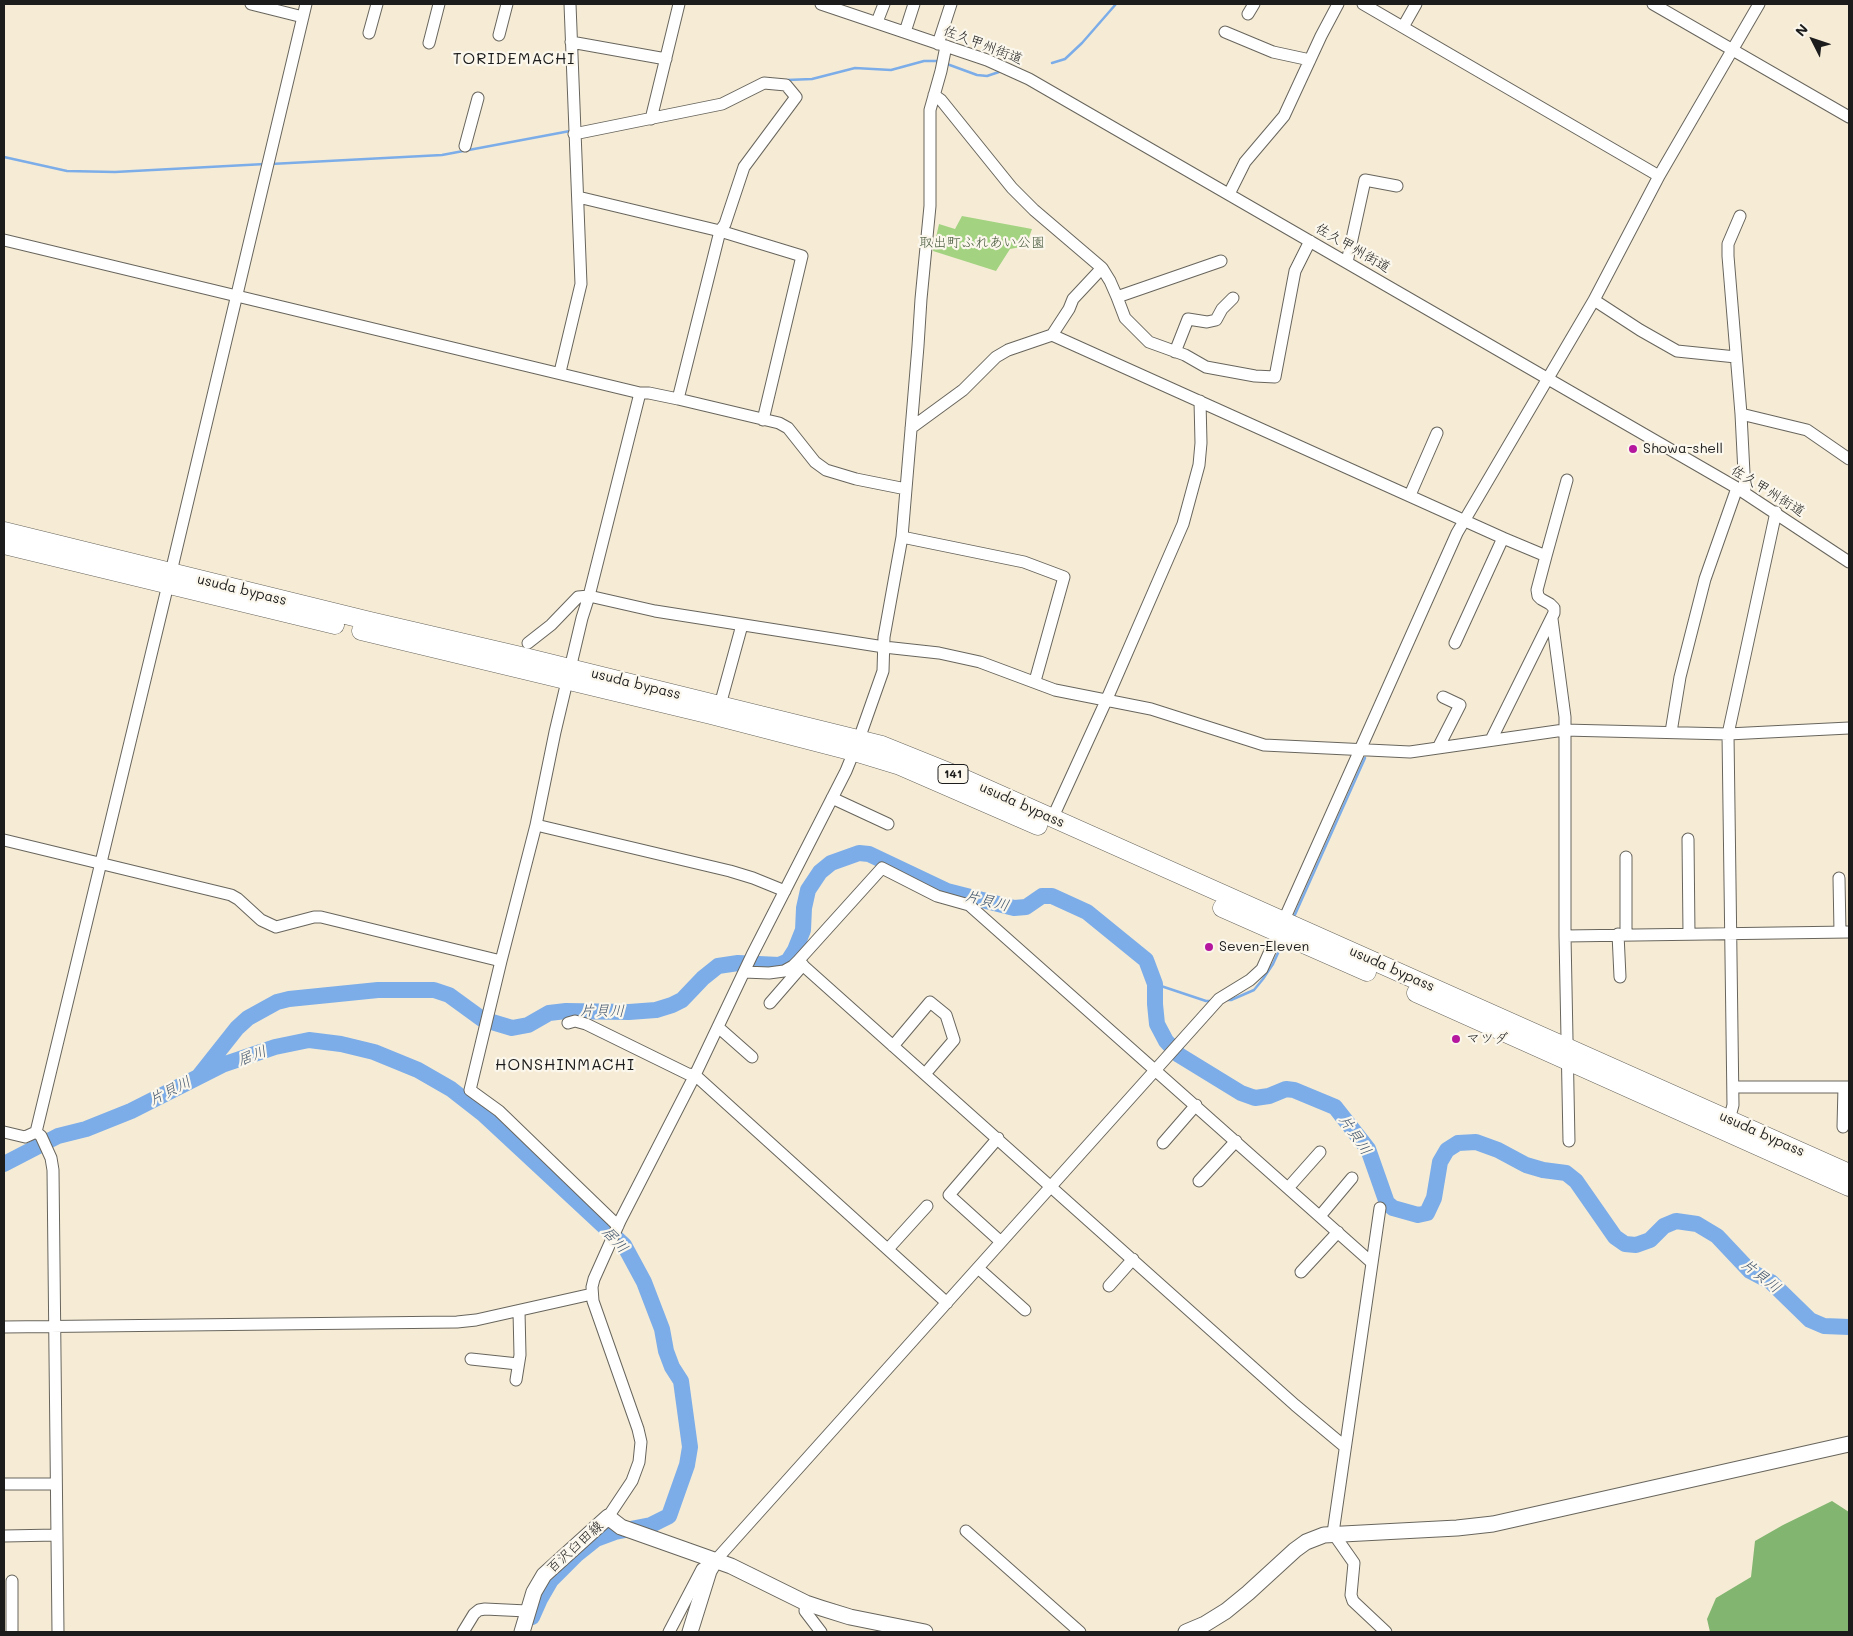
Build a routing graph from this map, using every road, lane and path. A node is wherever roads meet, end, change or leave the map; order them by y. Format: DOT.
graph roads {
  1 [pos="251,4"];
  2 [pos="306,4"];
  3 [pos="377,4"];
  4 [pos="439,4"];
  5 [pos="507,4"];
  6 [pos="570,4"];
  7 [pos="679,4"];
  8 [pos="820,4"];
  9 [pos="884,4"];
  10 [pos="914,4"];
  11 [pos="951,4"];
  12 [pos="1254,4"];
  13 [pos="1338,4"];
  14 [pos="1363,4"];
  15 [pos="1416,4"];
  16 [pos="1653,4"];
  17 [pos="1759,4"];
  18 [pos="1248,14"];
  19 [pos="303,16"];
  20 [pos="877,22"];
  21 [pos="1403,27"];
  22 [pos="905,32"];
  23 [pos="1225,32"];
  24 [pos="370,34"];
  25 [pos="499,35"];
  26 [pos="571,42"];
  27 [pos="429,44"];
  28 [pos="942,45"];
  29 [pos="1732,50"];
  30 [pos="666,59"];
  31 [pos="1310,60"];
  32 [pos="934,95"];
  33 [pos="478,98"];
  34 [pos="651,117"];
  35 [pos="1849,117"];
  36 [pos="574,132"];
  37 [pos="465,146"];
  38 [pos="1659,176"];
  39 [pos="1397,186"];
  40 [pos="1229,194"];
  41 [pos="578,197"];
  42 [pos="1740,216"];
  43 [pos="720,231"];
  44 [pos="4,240"];
  45 [pos="1310,241"];
  46 [pos="1221,261"];
  47 [pos="1347,262"];
  48 [pos="1102,268"];
  49 [pos="237,297"];
  50 [pos="1117,297"];
  51 [pos="1233,298"];
  52 [pos="1594,300"];
  53 [pos="1052,335"];
  54 [pos="1175,352"];
  55 [pos="1736,357"];
  56 [pos="560,372"];
  57 [pos="1549,378"];
  58 [pos="640,393"];
  59 [pos="678,399"];
  60 [pos="1200,401"];
  61 [pos="1741,414"];
  62 [pos="763,420"];
  63 [pos="911,428"];
  64 [pos="1437,433"];
  65 [pos="1849,459"];
  66 [pos="1567,480"];
  67 [pos="906,489"];
  68 [pos="1741,490"];
  69 [pos="1410,495"];
  70 [pos="1776,512"];
  71 [pos="1465,520"];
  72 [pos="4,531"];
  73 [pos="902,537"];
  74 [pos="1503,538"];
  75 [pos="4,545"];
  76 [pos="1546,556"];
  77 [pos="1849,562"];
  78 [pos="170,579"];
  79 [pos="590,596"];
  80 [pos="1552,620"];
  81 [pos="742,625"];
  82 [pos="528,643"];
  83 [pos="1454,643"];
  84 [pos="884,647"];
  85 [pos="569,675"];
  86 [pos="1035,681"];
  87 [pos="1443,697"];
  88 [pos="1106,701"];
  89 [pos="720,705"];
  90 [pos="1849,728"];
  91 [pos="1564,730"];
  92 [pos="1671,732"];
  93 [pos="1728,734"];
  94 [pos="1491,740"];
  95 [pos="856,746"];
  96 [pos="1438,748"];
  97 [pos="1361,749"];
  98 [pos="832,798"];
  99 [pos="1052,819"];
  100 [pos="888,824"];
  101 [pos="536,825"];
  102 [pos="1688,839"];
  103 [pos="4,840"];
  104 [pos="1626,857"];
  105 [pos="101,864"];
  106 [pos="1839,878"];
  107 [pos="785,891"];
  108 [pos="1281,928"];
  109 [pos="1845,932"];
  110 [pos="1730,933"];
  111 [pos="1622,934"];
  112 [pos="1689,934"];
  113 [pos="1565,936"];
  114 [pos="501,961"];
  115 [pos="800,963"];
  116 [pos="745,970"];
  117 [pos="1620,977"];
  118 [pos="770,1003"];
  119 [pos="568,1023"];
  120 [pos="718,1027"];
  121 [pos="892,1046"];
  122 [pos="1567,1054"];
  123 [pos="752,1057"];
  124 [pos="1156,1070"];
  125 [pos="924,1074"];
  126 [pos="694,1076"];
  127 [pos="1733,1087"];
  128 [pos="1846,1087"];
  129 [pos="1196,1106"];
  130 [pos="1729,1120"];
  131 [pos="1843,1127"];
  132 [pos="4,1132"];
  133 [pos="38,1134"];
  134 [pos="998,1138"];
  135 [pos="1236,1141"];
  136 [pos="1569,1141"];
  137 [pos="1164,1143"];
  138 [pos="1320,1152"];
  139 [pos="1849,1173"];
  140 [pos="1352,1178"];
  141 [pos="1198,1181"];
  142 [pos="1051,1186"];
  143 [pos="1849,1187"];
  144 [pos="1288,1188"];
  145 [pos="927,1206"];
  146 [pos="1380,1208"];
  147 [pos="1320,1216"];
  148 [pos="615,1232"];
  149 [pos="1338,1232"];
  150 [pos="1001,1242"];
  151 [pos="888,1249"];
  152 [pos="1133,1259"];
  153 [pos="1371,1262"];
  154 [pos="978,1268"];
  155 [pos="1301,1272"];
  156 [pos="1109,1286"];
  157 [pos="592,1294"];
  158 [pos="947,1303"];
  159 [pos="1025,1310"];
  160 [pos="519,1311"];
  161 [pos="54,1326"];
  162 [pos="4,1327"];
  163 [pos="471,1359"];
  164 [pos="518,1364"];
  165 [pos="516,1380"];
  166 [pos="1849,1444"];
  167 [pos="1344,1446"];
  168 [pos="4,1484"];
  169 [pos="56,1484"];
  170 [pos="608,1517"];
  171 [pos="966,1532"];
  172 [pos="1333,1533"];
  173 [pos="57,1535"];
  174 [pos="4,1536"];
  175 [pos="712,1565"];
  176 [pos="12,1581"];
  177 [pos="806,1603"];
  178 [pos="527,1611"];
  179 [pos="871,1627"];
  180 [pos="1194,1631"];
  181 [pos="12,1632"];
  182 [pos="58,1632"];
  183 [pos="463,1632"];
  184 [pos="522,1632"];
  185 [pos="669,1632"];
  186 [pos="690,1632"];
  187 [pos="821,1632"];
  188 [pos="925,1632"];
  189 [pos="1080,1632"];
  190 [pos="1386,1632"];
  1 -- 19 [label="street"];
  2 -- 19 [label="street"];
  3 -- 24 [label="street"];
  4 -- 27 [label="street"];
  5 -- 25 [label="street"];
  6 -- 26 [label="street"];
  7 -- 30 [label="street"];
  8 -- 20 [label="street, 佐久甲州街道"];
  9 -- 20 [label="street"];
  10 -- 22 [label="street"];
  11 -- 28 [label="street"];
  12 -- 18 [label="street"];
  13 -- 31 [label="street"];
  14 -- 21 [label="street"];
  15 -- 21 [label="street"];
  16 -- 29 [label="street"];
  17 -- 29 [label="street"];
  19 -- 49 [label="street"];
  20 -- 22 [label="street, 佐久甲州街道"];
  21 -- 38 [label="street"];
  22 -- 28 [label="street, 佐久甲州街道"];
  23 -- 31 [label="street"];
  26 -- 30 [label="street"];
  26 -- 36 [label="street"];
  28 -- 32 [label="street"];
  28 -- 40 [label="street, 佐久甲州街道"];
  29 -- 35 [label="street"];
  29 -- 38 [label="street"];
  30 -- 34 [label="street"];
  31 -- 40 [label="street"];
  32 -- 48 [label="street"];
  32 -- 63 [label="street"];
  33 -- 37 [label="street"];
  34 -- 36 [label="street"];
  34 -- 43 [label="street"];
  36 -- 41 [label="street"];
  38 -- 52 [label="street"];
  39 -- 47 [label="street"];
  40 -- 45 [label="street, 佐久甲州街道"];
  41 -- 43 [label="street"];
  41 -- 56 [label="street"];
  42 -- 55 [label="street"];
  43 -- 59 [label="street"];
  43 -- 62 [label="street"];
  44 -- 49 [label="street"];
  45 -- 47 [label="street, 佐久甲州街道"];
  45 -- 54 [label="street"];
  46 -- 50 [label="street"];
  47 -- 57 [label="street, 佐久甲州街道"];
  48 -- 50 [label="street"];
  48 -- 53 [label="street"];
  49 -- 56 [label="street"];
  49 -- 78 [label="street"];
  50 -- 54 [label="street"];
  51 -- 54 [label="street"];
  52 -- 55 [label="street"];
  52 -- 57 [label="street"];
  53 -- 60 [label="street"];
  53 -- 63 [label="street"];
  55 -- 61 [label="street"];
  56 -- 58 [label="street"];
  57 -- 68 [label="street, 佐久甲州街道"];
  57 -- 71 [label="street"];
  58 -- 59 [label="street"];
  58 -- 79 [label="street"];
  59 -- 62 [label="street"];
  60 -- 69 [label="street"];
  60 -- 88 [label="street"];
  61 -- 65 [label="street"];
  61 -- 68 [label="street"];
  62 -- 67 [label="street"];
  63 -- 67 [label="street"];
  64 -- 69 [label="street"];
  66 -- 76 [label="street"];
  67 -- 73 [label="street"];
  68 -- 70 [label="street, 佐久甲州街道"];
  68 -- 92 [label="street"];
  69 -- 71 [label="street"];
  70 -- 77 [label="street, 佐久甲州街道"];
  70 -- 93 [label="street"];
  71 -- 74 [label="street"];
  71 -- 97 [label="street"];
  72 -- 78 [label="highway, usuda bypass / 141"];
  73 -- 84 [label="street"];
  73 -- 86 [label="street"];
  74 -- 76 [label="street"];
  74 -- 83 [label="street"];
  75 -- 78 [label="highway, usuda bypass / 141"];
  76 -- 80 [label="street"];
  78 -- 85 [label="highway, usuda bypass / 141"];
  78 -- 105 [label="street"];
  79 -- 81 [label="street"];
  79 -- 82 [label="street"];
  79 -- 85 [label="street"];
  80 -- 91 [label="street"];
  80 -- 94 [label="street"];
  81 -- 84 [label="street"];
  81 -- 89 [label="street"];
  84 -- 86 [label="street"];
  84 -- 95 [label="street"];
  85 -- 89 [label="highway, usuda bypass / 141"];
  85 -- 95 [label="highway, usuda bypass / 141"];
  85 -- 101 [label="street"];
  86 -- 88 [label="street"];
  87 -- 96 [label="street"];
  88 -- 97 [label="street"];
  88 -- 99 [label="street"];
  89 -- 95 [label="highway, usuda bypass / 141"];
  90 -- 93 [label="street"];
  91 -- 92 [label="street"];
  91 -- 94 [label="street"];
  91 -- 113 [label="street"];
  92 -- 93 [label="street"];
  93 -- 110 [label="street"];
  94 -- 96 [label="street"];
  95 -- 98 [label="street"];
  95 -- 99 [label="highway, usuda bypass / 141"];
  95 -- 108 [label="highway, usuda bypass / 141"];
  96 -- 97 [label="street"];
  97 -- 108 [label="street"];
  98 -- 100 [label="street"];
  98 -- 107 [label="street"];
  99 -- 108 [label="highway, usuda bypass / 141"];
  101 -- 107 [label="street"];
  101 -- 114 [label="street"];
  102 -- 112 [label="street"];
  103 -- 105 [label="street"];
  104 -- 111 [label="street"];
  105 -- 114 [label="street"];
  105 -- 133 [label="street"];
  106 -- 109 [label="street"];
  107 -- 116 [label="street"];
  108 -- 122 [label="highway, usuda bypass / 141"];
  108 -- 124 [label="street"];
  109 -- 110 [label="street"];
  110 -- 112 [label="street"];
  110 -- 127 [label="street"];
  111 -- 112 [label="street"];
  111 -- 113 [label="street"];
  111 -- 117 [label="street"];
  113 -- 122 [label="street"];
  114 -- 148 [label="street"];
  115 -- 116 [label="street"];
  115 -- 118 [label="street"];
  115 -- 121 [label="street"];
  115 -- 124 [label="street"];
  116 -- 120 [label="street"];
  119 -- 126 [label="street"];
  120 -- 123 [label="street"];
  120 -- 126 [label="street"];
  121 -- 125 [label="street"];
  121 -- 125 [label="street"];
  122 -- 130 [label="highway, usuda bypass / 141"];
  122 -- 136 [label="street"];
  122 -- 143 [label="highway, usuda bypass / 141"];
  124 -- 129 [label="street"];
  124 -- 142 [label="street"];
  125 -- 134 [label="street"];
  126 -- 148 [label="street"];
  126 -- 151 [label="street"];
  127 -- 128 [label="street"];
  127 -- 130 [label="street"];
  128 -- 131 [label="street"];
  129 -- 135 [label="street"];
  129 -- 137 [label="street"];
  130 -- 139 [label="highway, usuda bypass / 141"];
  132 -- 133 [label="street"];
  133 -- 161 [label="street"];
  134 -- 142 [label="street"];
  134 -- 150 [label="street"];
  135 -- 141 [label="street"];
  135 -- 144 [label="street"];
  138 -- 144 [label="street"];
  140 -- 147 [label="street"];
  142 -- 150 [label="street"];
  142 -- 152 [label="street"];
  144 -- 147 [label="street"];
  145 -- 151 [label="street"];
  146 -- 153 [label="street"];
  147 -- 149 [label="street"];
  148 -- 157 [label="street"];
  149 -- 153 [label="street"];
  149 -- 155 [label="street"];
  150 -- 154 [label="street"];
  151 -- 158 [label="street"];
  152 -- 156 [label="street"];
  152 -- 167 [label="street"];
  153 -- 167 [label="street"];
  154 -- 158 [label="street"];
  154 -- 159 [label="street"];
  157 -- 160 [label="street"];
  157 -- 170 [label="street"];
  158 -- 175 [label="street"];
  160 -- 161 [label="street"];
  160 -- 164 [label="street"];
  161 -- 162 [label="street"];
  161 -- 169 [label="street"];
  163 -- 164 [label="street"];
  164 -- 165 [label="street"];
  166 -- 172 [label="main road"];
  167 -- 172 [label="street"];
  168 -- 169 [label="street"];
  169 -- 173 [label="street"];
  170 -- 175 [label="main road"];
  170 -- 178 [label="main road, 百沢臼田線"];
  171 -- 189 [label="street"];
  172 -- 180 [label="main road"];
  172 -- 190 [label="street"];
  173 -- 174 [label="street"];
  173 -- 182 [label="street"];
  175 -- 177 [label="main road"];
  175 -- 185 [label="street"];
  175 -- 186 [label="main road"];
  176 -- 181 [label="street"];
  177 -- 179 [label="main road"];
  177 -- 187 [label="street"];
  178 -- 183 [label="street"];
  178 -- 184 [label="main road, 百沢臼田線"];
  179 -- 188 [label="main road"];
}
